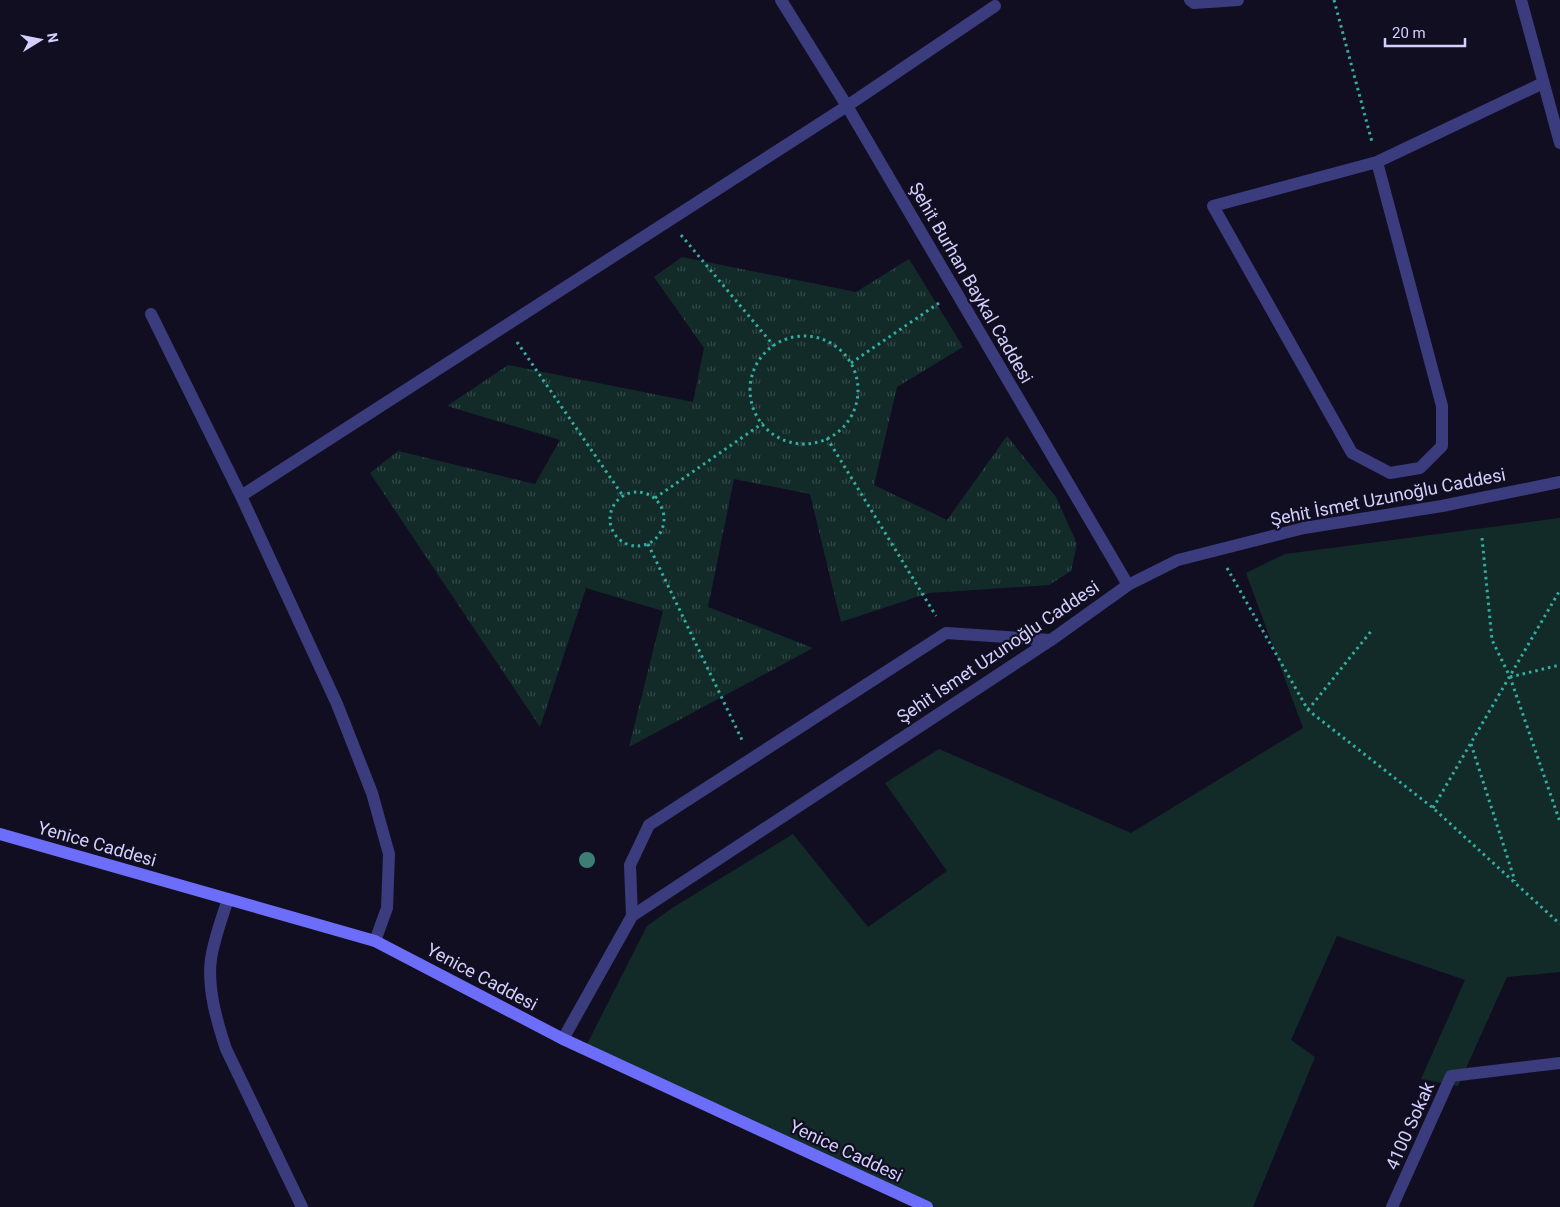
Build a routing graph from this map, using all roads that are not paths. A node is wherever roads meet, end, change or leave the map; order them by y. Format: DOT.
graph roads {
  1 [pos="781,0"];
  2 [pos="1190,0"];
  3 [pos="1238,0"];
  4 [pos="1521,0"];
  5 [pos="995,6"];
  6 [pos="1543,82"];
  7 [pos="847,106"];
  8 [pos="1560,143"];
  9 [pos="1378,162"];
  10 [pos="151,314"];
  11 [pos="1560,482"];
  12 [pos="241,496"];
  13 [pos="1128,585"];
  14 [pos="1051,640"];
  15 [pos="0,834"];
  16 [pos="228,899"];
  17 [pos="632,916"];
  18 [pos="375,941"];
  19 [pos="563,1039"];
  20 [pos="1560,1063"];
  21 [pos="302,1207"];
  22 [pos="926,1207"];
  23 [pos="1392,1207"];
  1 -- 7 [label="street, Şehit Burhan Baykal Caddesi"];
  2 -- 3 [label="street"];
  4 -- 6 [label="street"];
  5 -- 7 [label="street"];
  6 -- 8 [label="street"];
  6 -- 9 [label="street"];
  7 -- 12 [label="street"];
  7 -- 13 [label="street, Şehit Burhan Baykal Caddesi"];
  9 -- 9 [label="street"];
  10 -- 12 [label="street"];
  11 -- 13 [label="street, Şehit İsmet Uzunoğlu Caddesi"];
  12 -- 18 [label="street"];
  13 -- 14 [label="street, Şehit İsmet Uzunoğlu Caddesi"];
  14 -- 17 [label="street, Şehit İsmet Uzunoğlu Caddesi"];
  14 -- 17 [label="street"];
  15 -- 16 [label="street, Yenice Caddesi"];
  16 -- 18 [label="street, Yenice Caddesi"];
  16 -- 21 [label="street"];
  17 -- 19 [label="street, Şehit İsmet Uzunoğlu Caddesi"];
  18 -- 19 [label="street, Yenice Caddesi"];
  19 -- 22 [label="street, Yenice Caddesi"];
  20 -- 23 [label="street, 4100 Sokak"];
}
